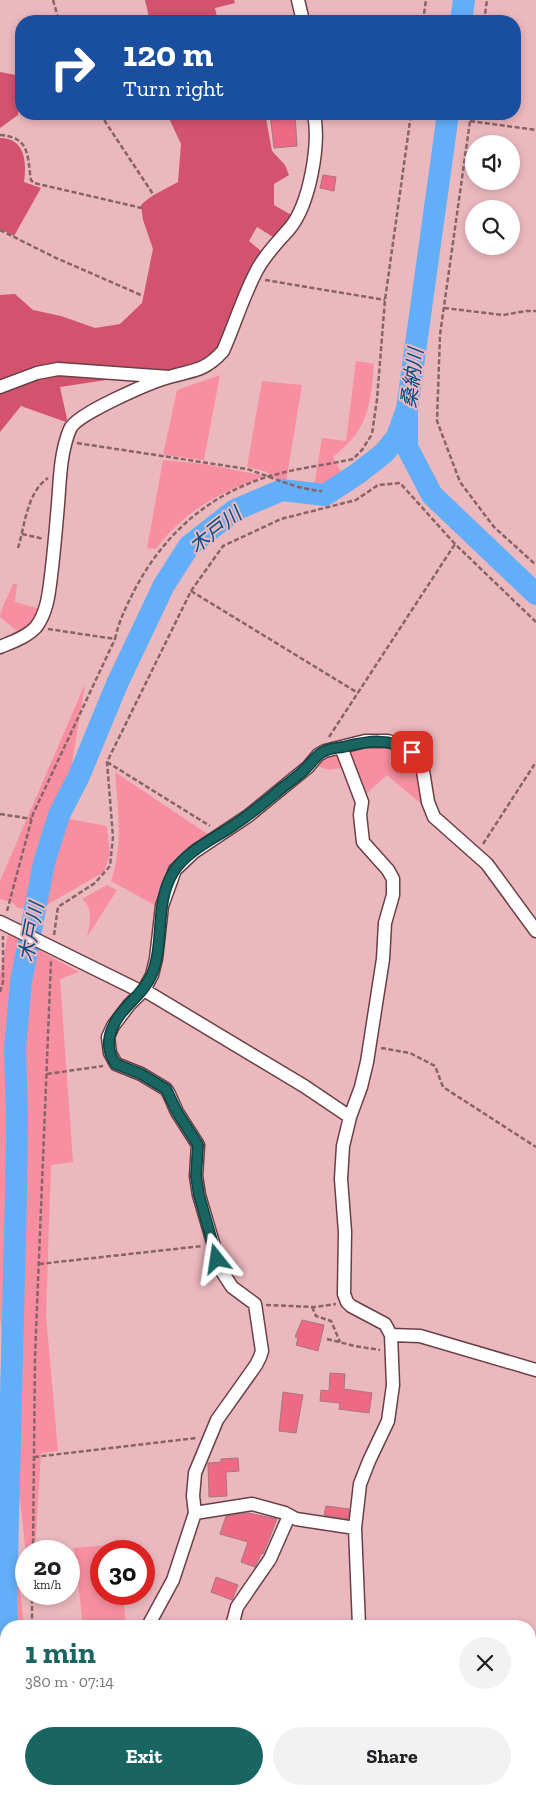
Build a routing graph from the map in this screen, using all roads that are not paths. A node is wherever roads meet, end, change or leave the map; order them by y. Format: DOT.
graph roads {
  1 [pos="298,0"];
  2 [pos="302,15"];
  3 [pos="314,120"];
  4 [pos="170,377"];
  5 [pos="0,387"];
  6 [pos="0,647"];
  7 [pos="341,747"];
  8 [pos="2,923"];
  9 [pos="536,932"];
  10 [pos="143,991"];
  11 [pos="350,1117"];
  12 [pos="390,1335"];
  13 [pos="536,1370"];
  14 [pos="195,1513"];
  15 [pos="289,1516"];
  16 [pos="355,1528"];
  17 [pos="151,1620"];
  18 [pos="234,1620"];
  19 [pos="359,1620"];
  1 -- 2 [label="street"];
  3 -- 4 [label="street"];
  4 -- 5 [label="street"];
  4 -- 6 [label="street"];
  7 -- 9 [label="street"];
  7 -- 10 [label="street"];
  7 -- 11 [label="street"];
  8 -- 10 [label="street"];
  10 -- 11 [label="street"];
  10 -- 14 [label="street"];
  11 -- 12 [label="street"];
  12 -- 13 [label="street"];
  12 -- 16 [label="street"];
  14 -- 15 [label="street"];
  14 -- 17 [label="street"];
  15 -- 16 [label="street"];
  15 -- 18 [label="street"];
  16 -- 19 [label="street"];
}
